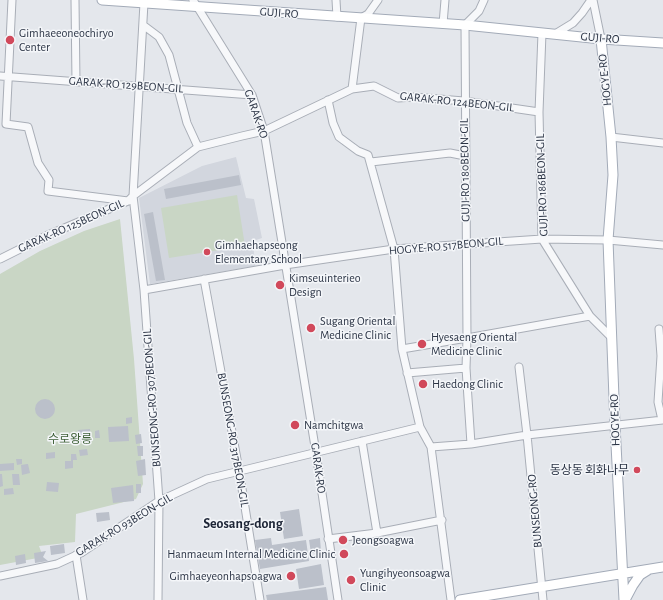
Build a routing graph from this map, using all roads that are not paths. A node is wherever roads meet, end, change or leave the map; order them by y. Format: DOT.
graph roads {
  1 [pos="12,0"];
  2 [pos="75,0"];
  3 [pos="102,0"];
  4 [pos="336,0"];
  5 [pos="378,0"];
  6 [pos="445,0"];
  7 [pos="484,0"];
  8 [pos="592,0"];
  9 [pos="144,3"];
  10 [pos="195,4"];
  11 [pos="337,17"];
  12 [pos="361,18"];
  13 [pos="443,24"];
  14 [pos="143,25"];
  15 [pos="465,25"];
  16 [pos="542,33"];
  17 [pos="554,34"];
  18 [pos="601,39"];
  19 [pos="663,43"];
  20 [pos="0,76"];
  21 [pos="8,76"];
  22 [pos="76,82"];
  23 [pos="139,86"];
  24 [pos="179,89"];
  25 [pos="352,89"];
  26 [pos="252,95"];
  27 [pos="328,100"];
  28 [pos="464,101"];
  29 [pos="539,112"];
  30 [pos="3,123"];
  31 [pos="264,131"];
  32 [pos="611,137"];
  33 [pos="663,143"];
  34 [pos="198,148"];
  35 [pos="465,156"];
  36 [pos="371,162"];
  37 [pos="131,199"];
  38 [pos="542,239"];
  39 [pos="608,240"];
  40 [pos="466,243"];
  41 [pos="663,245"];
  42 [pos="394,249"];
  43 [pos="0,259"];
  44 [pos="285,265"];
  45 [pos="204,279"];
  46 [pos="144,290"];
  47 [pos="590,316"];
  48 [pos="659,329"];
  49 [pos="467,338"];
  50 [pos="612,338"];
  51 [pos="402,348"];
  52 [pos="519,367"];
  53 [pos="466,368"];
  54 [pos="407,373"];
  55 [pos="663,420"];
  56 [pos="615,425"];
  57 [pos="420,427"];
  58 [pos="528,435"];
  59 [pos="362,441"];
  60 [pos="471,444"];
  61 [pos="432,447"];
  62 [pos="316,453"];
  63 [pos="239,470"];
  64 [pos="159,501"];
  65 [pos="442,520"];
  66 [pos="377,533"];
  67 [pos="328,539"];
  68 [pos="76,555"];
  69 [pos="663,567"];
  70 [pos="648,570"];
  71 [pos="623,573"];
  72 [pos="0,576"];
  73 [pos="542,587"];
  74 [pos="83,600"];
  75 [pos="158,600"];
  76 [pos="260,600"];
  77 [pos="338,600"];
  78 [pos="451,600"];
  79 [pos="460,600"];
  80 [pos="543,600"];
  81 [pos="624,600"];
  1 -- 21 [label="street"];
  2 -- 22 [label="street"];
  3 -- 9 [label="main road, GUJI-RO"];
  4 -- 11 [label="street"];
  5 -- 12 [label="street"];
  6 -- 13 [label="street"];
  7 -- 15 [label="street"];
  8 -- 17 [label="street"];
  8 -- 18 [label="street, HOGYE-RO"];
  9 -- 10 [label="main road, GUJI-RO"];
  9 -- 14 [label="street, BUNSEONG-RO 307BEON-GIL"];
  10 -- 11 [label="main road, GUJI-RO"];
  10 -- 26 [label="street, GARAK-RO"];
  11 -- 12 [label="main road, GUJI-RO"];
  12 -- 13 [label="main road, GUJI-RO"];
  12 -- 25 [label="street"];
  13 -- 15 [label="main road, GUJI-RO"];
  14 -- 23 [label="street, BUNSEONG-RO 307BEON-GIL"];
  14 -- 24 [label="street"];
  15 -- 16 [label="main road, GUJI-RO"];
  15 -- 28 [label="street, GUJI-RO 180BEON-GIL"];
  16 -- 17 [label="main road, GUJI-RO"];
  16 -- 29 [label="street, GUJI-RO 186BEON-GIL"];
  17 -- 18 [label="main road, GUJI-RO"];
  18 -- 19 [label="main road, GUJI-RO"];
  18 -- 32 [label="main road, HOGYE-RO"];
  20 -- 21 [label="street, GARAK-RO 129BEON-GIL"];
  21 -- 22 [label="street, GARAK-RO 129BEON-GIL"];
  21 -- 30 [label="street"];
  22 -- 23 [label="street, GARAK-RO 129BEON-GIL"];
  23 -- 24 [label="street, GARAK-RO 129BEON-GIL"];
  23 -- 37 [label="street, BUNSEONG-RO 307BEON-GIL"];
  24 -- 26 [label="street, GARAK-RO 129BEON-GIL"];
  24 -- 34 [label="street"];
  25 -- 27 [label="street, GARAK-RO 124BEON-GIL"];
  25 -- 28 [label="street, GARAK-RO 124BEON-GIL"];
  26 -- 31 [label="street, GARAK-RO"];
  27 -- 31 [label="street, GARAK-RO 124BEON-GIL"];
  27 -- 36 [label="street"];
  28 -- 29 [label="street, GARAK-RO 124BEON-GIL"];
  28 -- 35 [label="street, GUJI-RO 180BEON-GIL"];
  29 -- 38 [label="street, GUJI-RO 186BEON-GIL"];
  30 -- 37 [label="street"];
  31 -- 34 [label="street, GARAK-RO 125BEON-GIL"];
  31 -- 44 [label="street, GARAK-RO"];
  32 -- 33 [label="street"];
  32 -- 39 [label="main road, HOGYE-RO"];
  34 -- 37 [label="street, GARAK-RO 125BEON-GIL"];
  35 -- 36 [label="street"];
  35 -- 40 [label="street, GUJI-RO 180BEON-GIL"];
  36 -- 42 [label="street"];
  37 -- 43 [label="street, GARAK-RO 125BEON-GIL"];
  37 -- 46 [label="street, BUNSEONG-RO 307BEON-GIL"];
  38 -- 39 [label="street, HOGYE-RO 517BEON-GIL"];
  38 -- 40 [label="street, HOGYE-RO 517BEON-GIL"];
  38 -- 47 [label="street, GUJI-RO 186BEON-GIL"];
  39 -- 41 [label="street"];
  39 -- 50 [label="main road, HOGYE-RO"];
  40 -- 42 [label="street, HOGYE-RO 517BEON-GIL"];
  40 -- 49 [label="street, GUJI-RO 180BEON-GIL"];
  42 -- 44 [label="street, HOGYE-RO 517BEON-GIL"];
  42 -- 51 [label="street"];
  44 -- 45 [label="street"];
  44 -- 62 [label="street, GARAK-RO"];
  45 -- 46 [label="street"];
  45 -- 63 [label="street, BUNSEONG-RO 317BEON-GIL"];
  46 -- 64 [label="street, BUNSEONG-RO 307BEON-GIL"];
  47 -- 49 [label="street"];
  47 -- 50 [label="street, GUJI-RO 186BEON-GIL"];
  48 -- 55 [label="street"];
  49 -- 51 [label="street"];
  49 -- 53 [label="street, GUJI-RO 180BEON-GIL"];
  50 -- 56 [label="main road, HOGYE-RO"];
  51 -- 54 [label="street"];
  52 -- 58 [label="street, BUNSEONG-RO"];
  53 -- 54 [label="street"];
  53 -- 60 [label="street, GUJI-RO 180BEON-GIL"];
  54 -- 57 [label="street"];
  55 -- 56 [label="street"];
  56 -- 58 [label="street"];
  56 -- 71 [label="main road, HOGYE-RO"];
  57 -- 59 [label="street, GARAK-RO 93BEON-GIL"];
  57 -- 61 [label="street"];
  58 -- 60 [label="street"];
  58 -- 73 [label="street, BUNSEONG-RO"];
  59 -- 62 [label="street, GARAK-RO 93BEON-GIL"];
  59 -- 66 [label="street"];
  60 -- 61 [label="street"];
  61 -- 65 [label="street"];
  62 -- 63 [label="street, GARAK-RO 93BEON-GIL"];
  62 -- 67 [label="street, GARAK-RO"];
  63 -- 64 [label="street, GARAK-RO 93BEON-GIL"];
  63 -- 76 [label="street, BUNSEONG-RO 317BEON-GIL"];
  64 -- 68 [label="street, GARAK-RO 93BEON-GIL"];
  64 -- 75 [label="street, BUNSEONG-RO 307BEON-GIL"];
  65 -- 66 [label="street"];
  65 -- 78 [label="street"];
  66 -- 67 [label="street"];
  67 -- 77 [label="street, GARAK-RO"];
  68 -- 72 [label="street, GARAK-RO 93BEON-GIL"];
  68 -- 74 [label="street"];
  69 -- 70 [label="main road"];
  70 -- 71 [label="main road"];
  70 -- 81 [label="main road"];
  71 -- 73 [label="main road"];
  71 -- 81 [label="main road, HOGYE-RO"];
  73 -- 79 [label="main road"];
  73 -- 80 [label="street, BUNSEONG-RO"];
}
